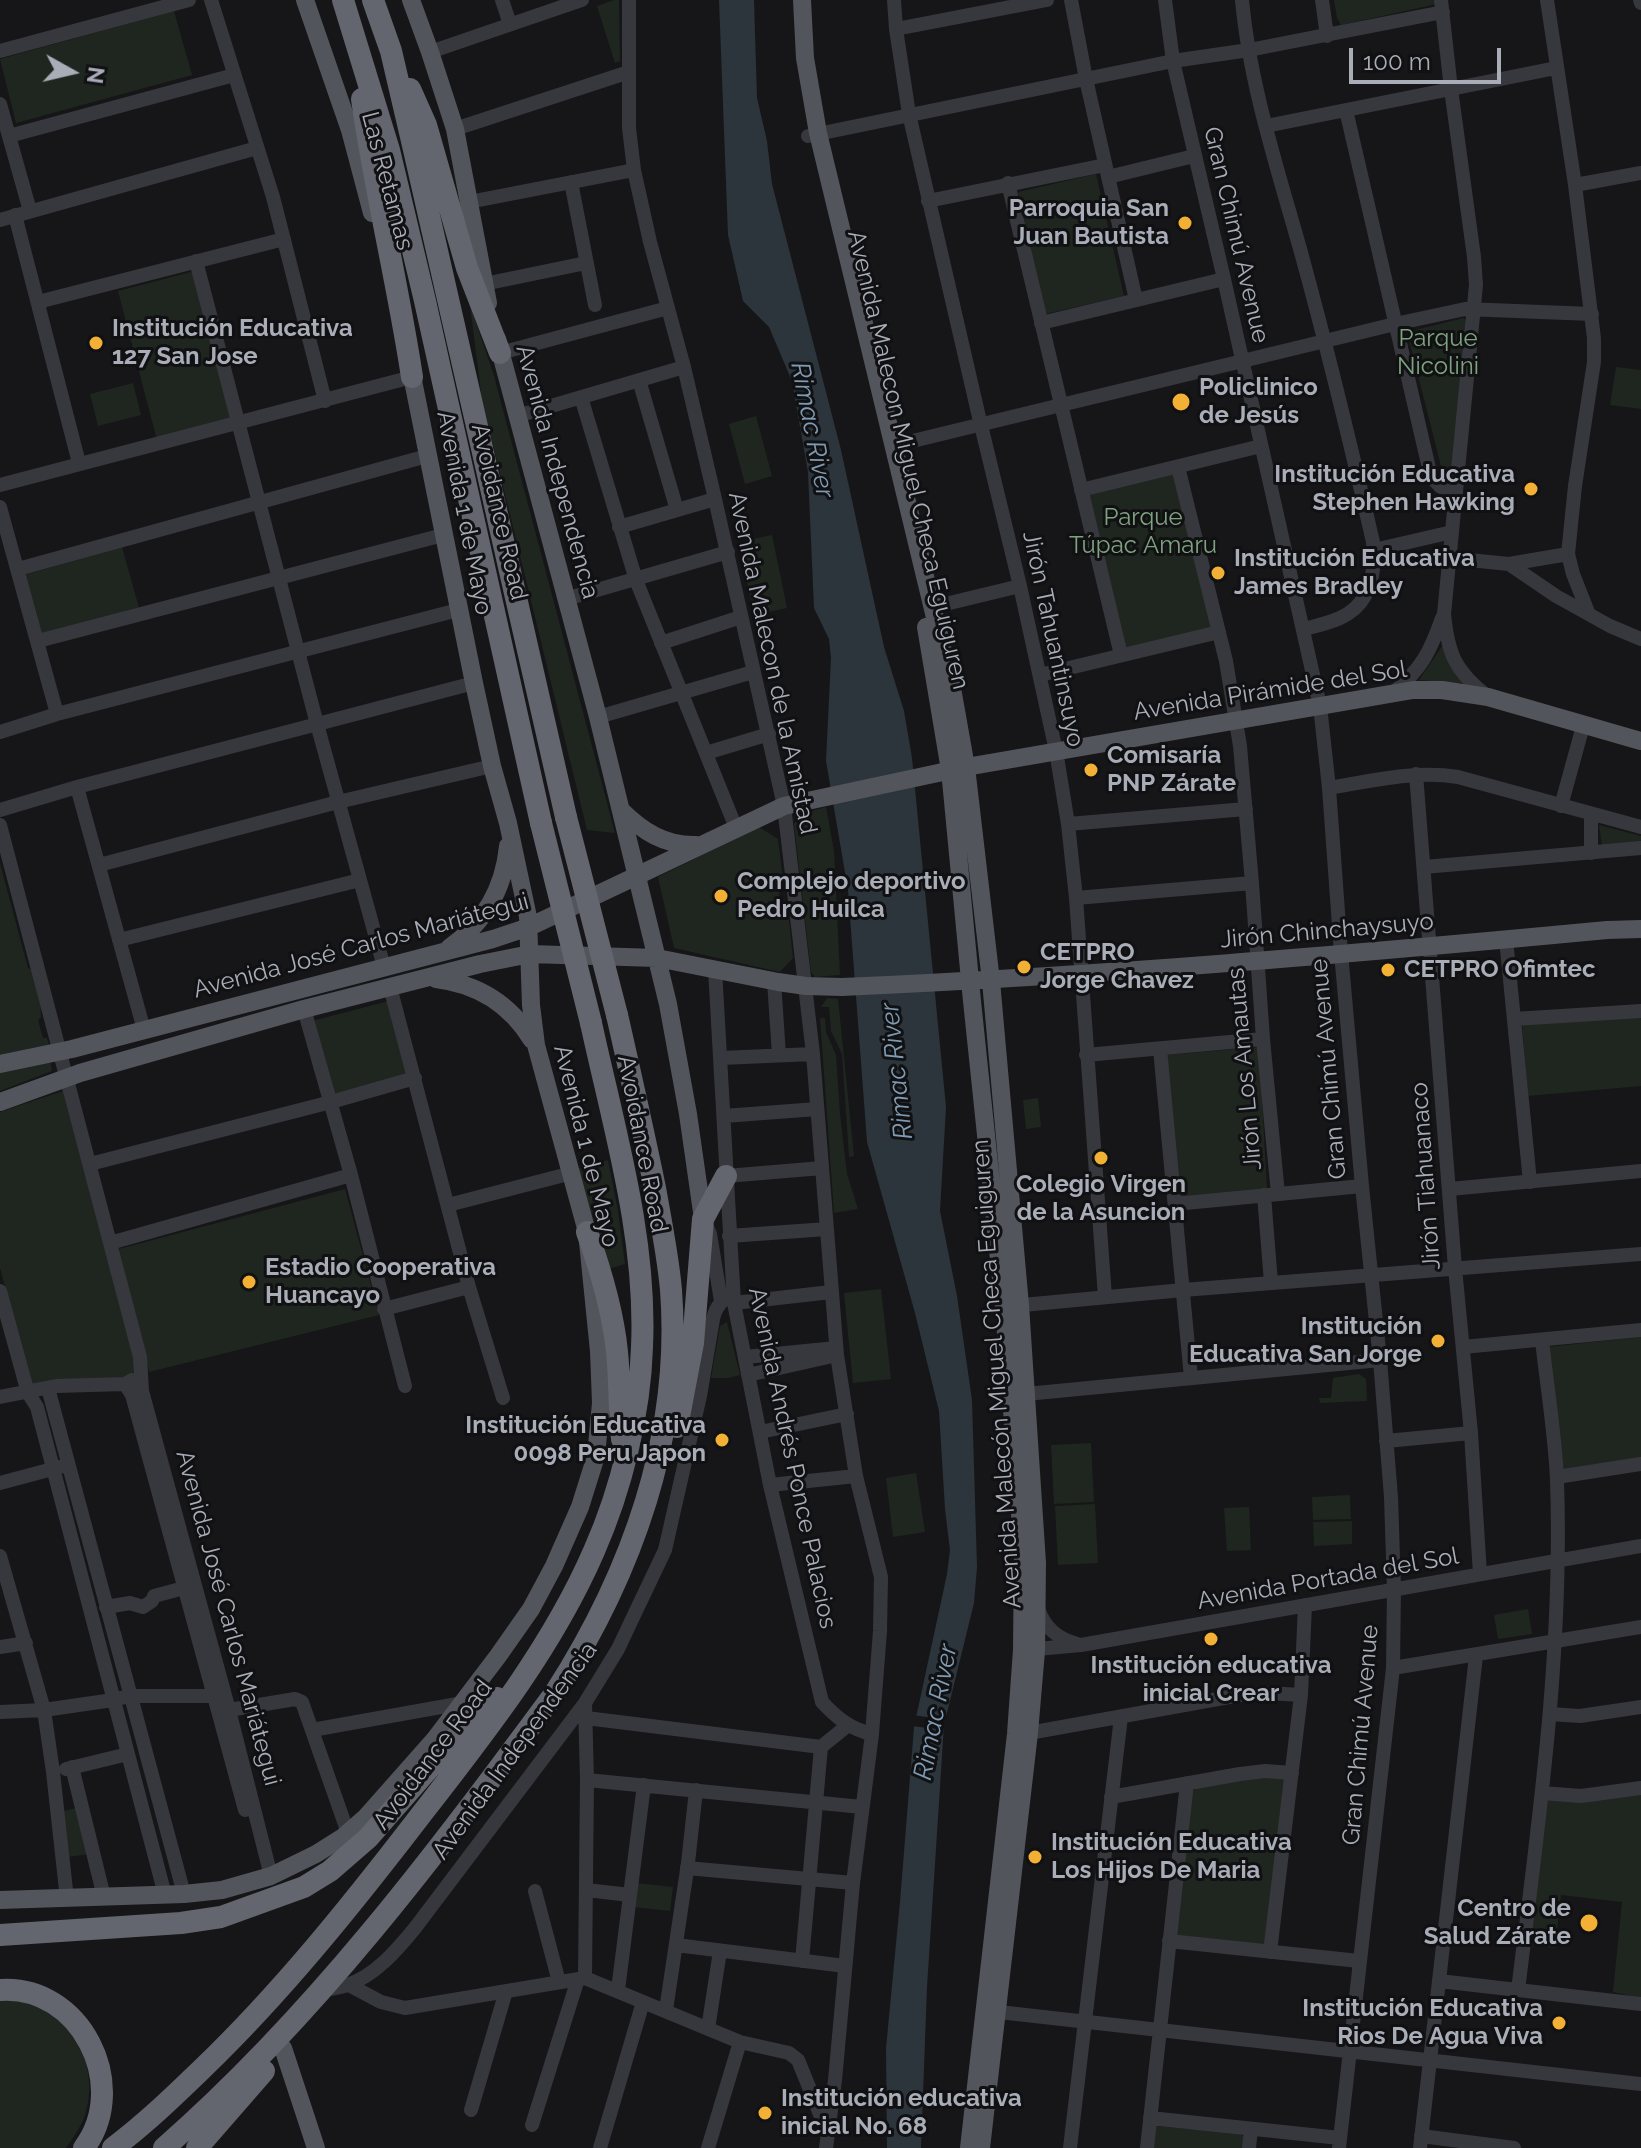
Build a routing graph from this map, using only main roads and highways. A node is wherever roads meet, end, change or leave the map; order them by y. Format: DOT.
graph roads {
  1 [pos="305,0"];
  2 [pos="343,0"];
  3 [pos="373,0"];
  4 [pos="411,0"];
  5 [pos="789,0"];
  6 [pos="802,0"];
  7 [pos="352,26"];
  8 [pos="391,51"];
  9 [pos="813,134"];
  10 [pos="500,353"];
  11 [pos="412,377"];
  12 [pos="1641,741"];
  13 [pos="951,770"];
  14 [pos="621,810"];
  15 [pos="508,823"];
  16 [pos="698,845"];
  17 [pos="637,877"];
  18 [pos="980,883"];
  19 [pos="529,927"];
  20 [pos="1641,929"];
  21 [pos="442,952"];
  22 [pos="530,954"];
  23 [pos="657,958"];
  24 [pos="418,980"];
  25 [pos="991,981"];
  26 [pos="965,982"];
  27 [pos="536,1045"];
  28 [pos="0,1064"];
  29 [pos="0,1102"];
  30 [pos="726,1176"];
  31 [pos="703,1219"];
  32 [pos="587,1232"];
  33 [pos="1012,1306"];
  34 [pos="624,1464"];
  35 [pos="654,1479"];
  36 [pos="1029,1650"];
  37 [pos="535,1661"];
  38 [pos="0,1900"];
  39 [pos="0,1935"];
  40 [pos="0,1990"];
  41 [pos="990,2011"];
  42 [pos="301,2015"];
  43 [pos="283,2048"];
  44 [pos="84,2148"];
  45 [pos="113,2148"];
  46 [pos="164,2148"];
  47 [pos="197,2148"];
  48 [pos="316,2148"];
  49 [pos="969,2148"];
  50 [pos="981,2148"];
  1 -- 11 [label="main road, Las Retamas"];
  2 -- 7 [label="highway, Avoidance Road"];
  3 -- 8 [label="highway, Avoidance Road"];
  4 -- 10 [label="main road, Avenida Independencia"];
  5 -- 9 [label="main road, Avenida Malecon Miguel Checa Eguiguren"];
  6 -- 9 [label="main road, Avenida Malecon Miguel Checa Eguiguren"];
  7 -- 11 [label="highway"];
  7 -- 34 [label="highway, Avoidance Road, bridge"];
  8 -- 10 [label="highway"];
  8 -- 35 [label="highway, Avoidance Road, bridge"];
  9 -- 13 [label="main road, Avenida Malecon Miguel Checa Eguiguren"];
  9 -- 13 [label="main road, Avenida Malecon Miguel Checa Eguiguren"];
  10 -- 14 [label="main road, Avenida Independencia"];
  11 -- 15 [label="main road, Avenida 1 de Mayo"];
  12 -- 13 [label="main road, Avenida Pirámide del Sol"];
  13 -- 16 [label="main road, Avenida José Carlos Mariátegui"];
  13 -- 18 [label="main road, Avenida Malecon Miguel Checa Eguiguren"];
  13 -- 26 [label="main road, Avenida Malecon Miguel Checa Eguiguren"];
  14 -- 16 [label="main road"];
  14 -- 17 [label="main road, Avenida Independencia"];
  15 -- 19 [label="main road, Avenida 1 de Mayo"];
  15 -- 21 [label="main road"];
  16 -- 17 [label="main road, Avenida José Carlos Mariátegui"];
  17 -- 19 [label="main road, Avenida José Carlos Mariátegui"];
  17 -- 23 [label="main road, Avenida Independencia"];
  18 -- 25 [label="main road, Avenida Malecón Miguel Checa Eguiguren"];
  19 -- 21 [label="main road, Avenida José Carlos Mariátegui"];
  19 -- 22 [label="main road, Avenida 1 de Mayo"];
  20 -- 25 [label="main road, Jirón Chinchaysuyo"];
  21 -- 28 [label="main road, Avenida José Carlos Mariátegui"];
  22 -- 23 [label="main road, Avenida José Carlos Mariátegui"];
  22 -- 24 [label="main road, Avenida José Carlos Mariátegui"];
  22 -- 27 [label="main road, Avenida 1 de Mayo"];
  23 -- 26 [label="main road, Avenida José Carlos Mariátegui"];
  23 -- 31 [label="main road, Avenida Independencia"];
  24 -- 27 [label="main road"];
  24 -- 29 [label="main road, Avenida José Carlos Mariátegui"];
  25 -- 26 [label="main road, Jirón Chinchaysuyo"];
  25 -- 33 [label="main road, Avenida Malecón Miguel Checa Eguiguren"];
  26 -- 33 [label="main road, Avenida Malecón Miguel Checa Eguiguren"];
  27 -- 32 [label="main road, Avenida 1 de Mayo"];
  30 -- 31 [label="highway"];
  31 -- 35 [label="highway"];
  32 -- 34 [label="highway"];
  32 -- 38 [label="main road, Avenida 1 de Mayo"];
  33 -- 36 [label="main road, Avenida Malecón Miguel Checa Eguiguren"];
  33 -- 36 [label="main road, Avenida Malecón Miguel Checa Eguiguren"];
  34 -- 37 [label="highway, Avoidance Road"];
  35 -- 42 [label="highway, Avoidance Road"];
  36 -- 41 [label="main road, Avenida Malecón Miguel Checa Eguiguren"];
  36 -- 41 [label="main road, Avenida Malecón Miguel Checa Eguiguren"];
  37 -- 39 [label="highway"];
  37 -- 45 [label="highway, Avoidance Road"];
  40 -- 44 [label="highway"];
  41 -- 49 [label="main road, Avenida Malecón Miguel Checa Eguiguren"];
  41 -- 50 [label="main road, Avenida Malecón Miguel Checa Eguiguren"];
  42 -- 43 [label="highway"];
  42 -- 46 [label="highway, Avoidance Road"];
  43 -- 47 [label="highway"];
  43 -- 48 [label="main road"];
}
